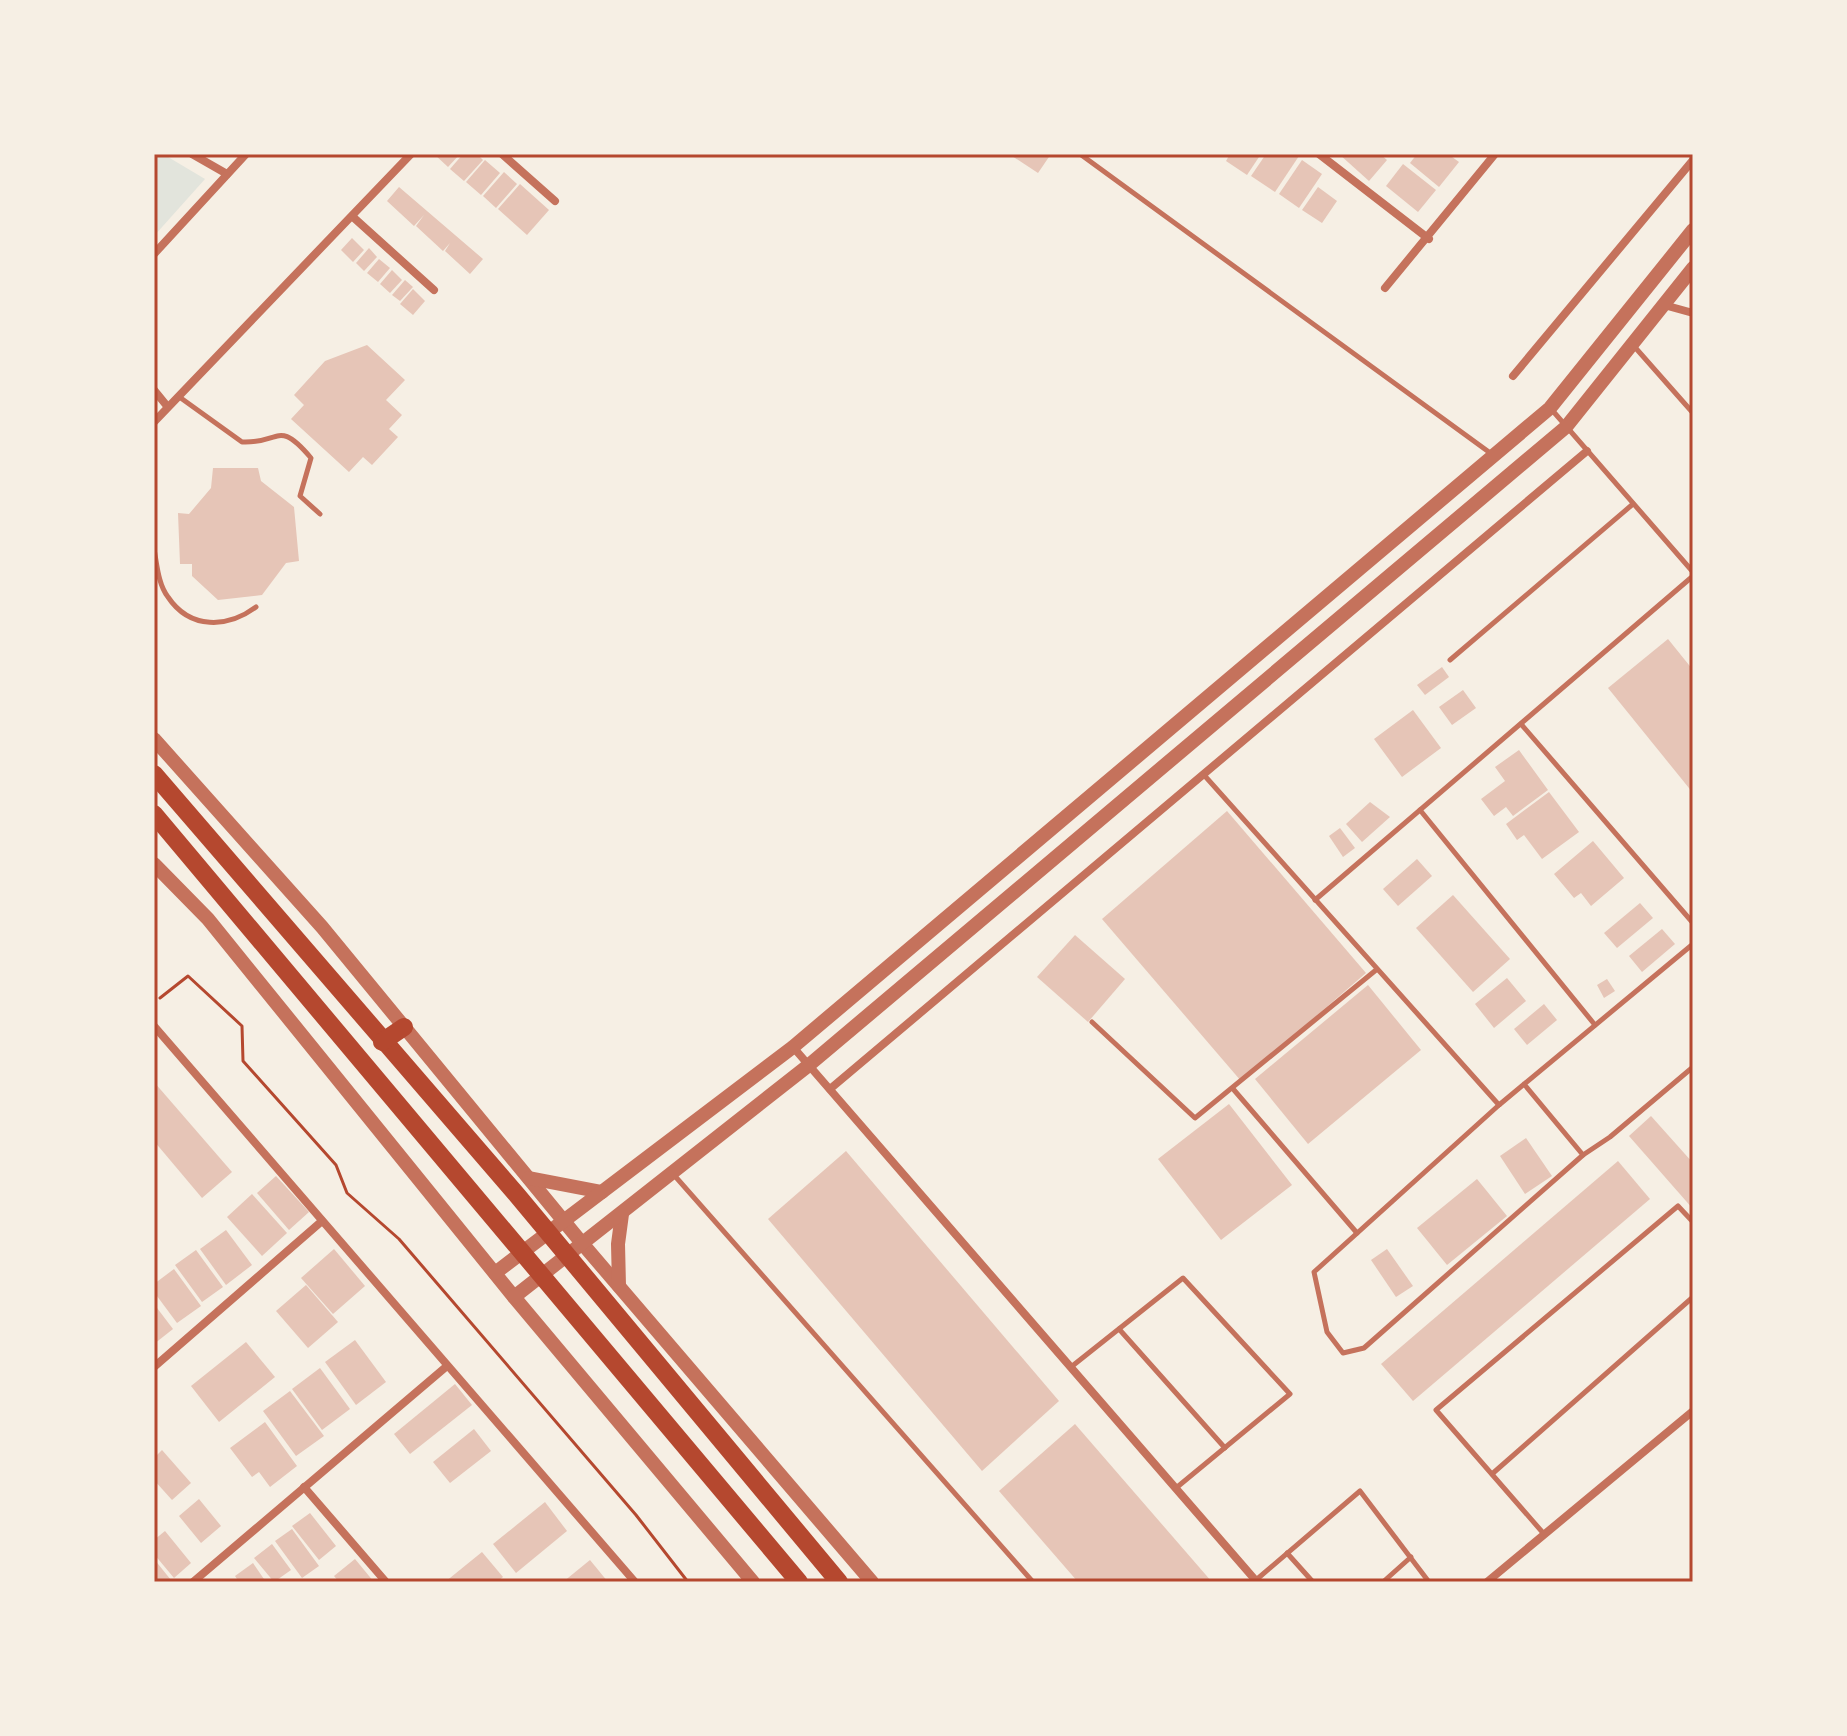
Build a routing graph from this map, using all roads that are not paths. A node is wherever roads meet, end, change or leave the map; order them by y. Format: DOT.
graph roads {
  1 [pos="192,154"];
  2 [pos="246,154"];
  3 [pos="411,154"];
  4 [pos="502,154"];
  5 [pos="1080,154"];
  6 [pos="1319,154"];
  7 [pos="1495,154"];
  8 [pos="1693,160"];
  9 [pos="227,174"];
  10 [pos="555,201"];
  11 [pos="353,217"];
  12 [pos="1693,230"];
  13 [pos="1429,239"];
  14 [pos="154,254"];
  15 [pos="1693,268"];
  16 [pos="1385,288"];
  17 [pos="434,290"];
  18 [pos="1664,305"];
  19 [pos="1693,313"];
  20 [pos="1633,344"];
  21 [pos="1513,376"];
  22 [pos="154,390"];
  23 [pos="177,396"];
  24 [pos="167,406"];
  25 [pos="1550,408"];
  26 [pos="1693,413"];
  27 [pos="154,422"];
  28 [pos="1566,427"];
  29 [pos="1587,451"];
  30 [pos="1494,456"];
  31 [pos="1633,504"];
  32 [pos="320,514"];
  33 [pos="154,549"];
  34 [pos="1693,574"];
  35 [pos="256,607"];
  36 [pos="1450,660"];
  37 [pos="1521,724"];
  38 [pos="154,739"];
  39 [pos="154,774"];
  40 [pos="1203,774"];
  41 [pos="1420,810"];
  42 [pos="154,814"];
  43 [pos="154,864"];
  44 [pos="1315,900"];
  45 [pos="1693,923"];
  46 [pos="1693,944"];
  47 [pos="1376,970"];
  48 [pos="1092,1022"];
  49 [pos="1595,1025"];
  50 [pos="154,1026"];
  51 [pos="404,1027"];
  52 [pos="382,1042"];
  53 [pos="793,1047"];
  54 [pos="809,1065"];
  55 [pos="1693,1067"];
  56 [pos="1524,1084"];
  57 [pos="830,1089"];
  58 [pos="1234,1090"];
  59 [pos="1499,1105"];
  60 [pos="1583,1155"];
  61 [pos="671,1172"];
  62 [pos="529,1178"];
  63 [pos="602,1192"];
  64 [pos="622,1214"];
  65 [pos="563,1220"];
  66 [pos="322,1221"];
  67 [pos="1693,1222"];
  68 [pos="1357,1233"];
  69 [pos="581,1242"];
  70 [pos="495,1273"];
  71 [pos="619,1286"];
  72 [pos="514,1297"];
  73 [pos="1693,1297"];
  74 [pos="1119,1329"];
  75 [pos="447,1366"];
  76 [pos="154,1367"];
  77 [pos="1071,1367"];
  78 [pos="1693,1411"];
  79 [pos="1225,1448"];
  80 [pos="1492,1474"];
  81 [pos="304,1487"];
  82 [pos="1176,1488"];
  83 [pos="1544,1534"];
  84 [pos="1287,1553"];
  85 [pos="1411,1557"];
  86 [pos="1256,1581"];
  87 [pos="193,1582"];
  88 [pos="386,1582"];
  89 [pos="635,1582"];
  90 [pos="753,1582"];
  91 [pos="799,1582"];
  92 [pos="839,1582"];
  93 [pos="872,1582"];
  94 [pos="1033,1582"];
  95 [pos="1313,1582"];
  96 [pos="1383,1582"];
  97 [pos="1429,1582"];
  98 [pos="1487,1582"];
  1 -- 9 [label="street"];
  2 -- 9 [label="street"];
  3 -- 11 [label="street"];
  4 -- 10 [label="street"];
  5 -- 30 [label="lane"];
  6 -- 13 [label="street"];
  7 -- 13 [label="street"];
  8 -- 21 [label="street"];
  9 -- 14 [label="street"];
  11 -- 17 [label="street"];
  11 -- 23 [label="street"];
  12 -- 25 [label="street"];
  13 -- 16 [label="street"];
  15 -- 18 [label="street"];
  18 -- 19 [label="street"];
  18 -- 20 [label="street"];
  20 -- 26 [label="lane"];
  20 -- 28 [label="street"];
  22 -- 24 [label="street"];
  23 -- 24 [label="street"];
  23 -- 32 [label="lane"];
  24 -- 27 [label="street"];
  25 -- 28 [label="lane"];
  25 -- 30 [label="street"];
  28 -- 29 [label="lane"];
  28 -- 54 [label="street"];
  29 -- 31 [label="lane"];
  29 -- 40 [label="street"];
  30 -- 53 [label="street"];
  31 -- 34 [label="lane"];
  31 -- 36 [label="lane"];
  33 -- 35 [label="lane"];
  34 -- 37 [label="lane"];
  37 -- 41 [label="lane"];
  37 -- 45 [label="lane"];
  38 -- 51 [label="street"];
  39 -- 52 [label="highway"];
  40 -- 44 [label="lane"];
  40 -- 57 [label="street"];
  41 -- 44 [label="lane"];
  41 -- 49 [label="lane"];
  42 -- 91 [label="highway"];
  43 -- 70 [label="street"];
  44 -- 47 [label="lane"];
  46 -- 49 [label="lane"];
  47 -- 58 [label="lane"];
  47 -- 59 [label="lane"];
  48 -- 58 [label="lane"];
  49 -- 56 [label="lane"];
  50 -- 66 [label="street"];
  51 -- 52 [label="highway"];
  51 -- 62 [label="street"];
  52 -- 92 [label="highway"];
  53 -- 54 [label="street"];
  53 -- 63 [label="street"];
  54 -- 57 [label="street"];
  54 -- 61 [label="street"];
  55 -- 60 [label="lane"];
  56 -- 59 [label="lane"];
  56 -- 60 [label="lane"];
  57 -- 77 [label="street"];
  58 -- 68 [label="lane"];
  59 -- 68 [label="lane"];
  60 -- 68 [label="lane"];
  61 -- 64 [label="street"];
  61 -- 94 [label="lane"];
  62 -- 63 [label="street"];
  62 -- 65 [label="street"];
  63 -- 65 [label="street"];
  64 -- 69 [label="street"];
  64 -- 71 [label="street"];
  65 -- 69 [label="street"];
  65 -- 70 [label="street"];
  66 -- 75 [label="street"];
  66 -- 76 [label="street"];
  67 -- 80 [label="lane"];
  69 -- 71 [label="street"];
  69 -- 72 [label="street"];
  70 -- 72 [label="street"];
  71 -- 93 [label="street"];
  72 -- 90 [label="street"];
  73 -- 80 [label="lane"];
  74 -- 77 [label="lane"];
  74 -- 79 [label="lane"];
  74 -- 79 [label="lane"];
  75 -- 81 [label="street"];
  75 -- 89 [label="street"];
  77 -- 82 [label="street"];
  78 -- 83 [label="street"];
  79 -- 82 [label="lane"];
  80 -- 83 [label="lane"];
  81 -- 87 [label="street"];
  81 -- 88 [label="street"];
  82 -- 86 [label="street"];
  83 -- 98 [label="street"];
  84 -- 85 [label="lane"];
  84 -- 86 [label="lane"];
  84 -- 95 [label="lane"];
  85 -- 96 [label="lane"];
  85 -- 97 [label="lane"];
}
